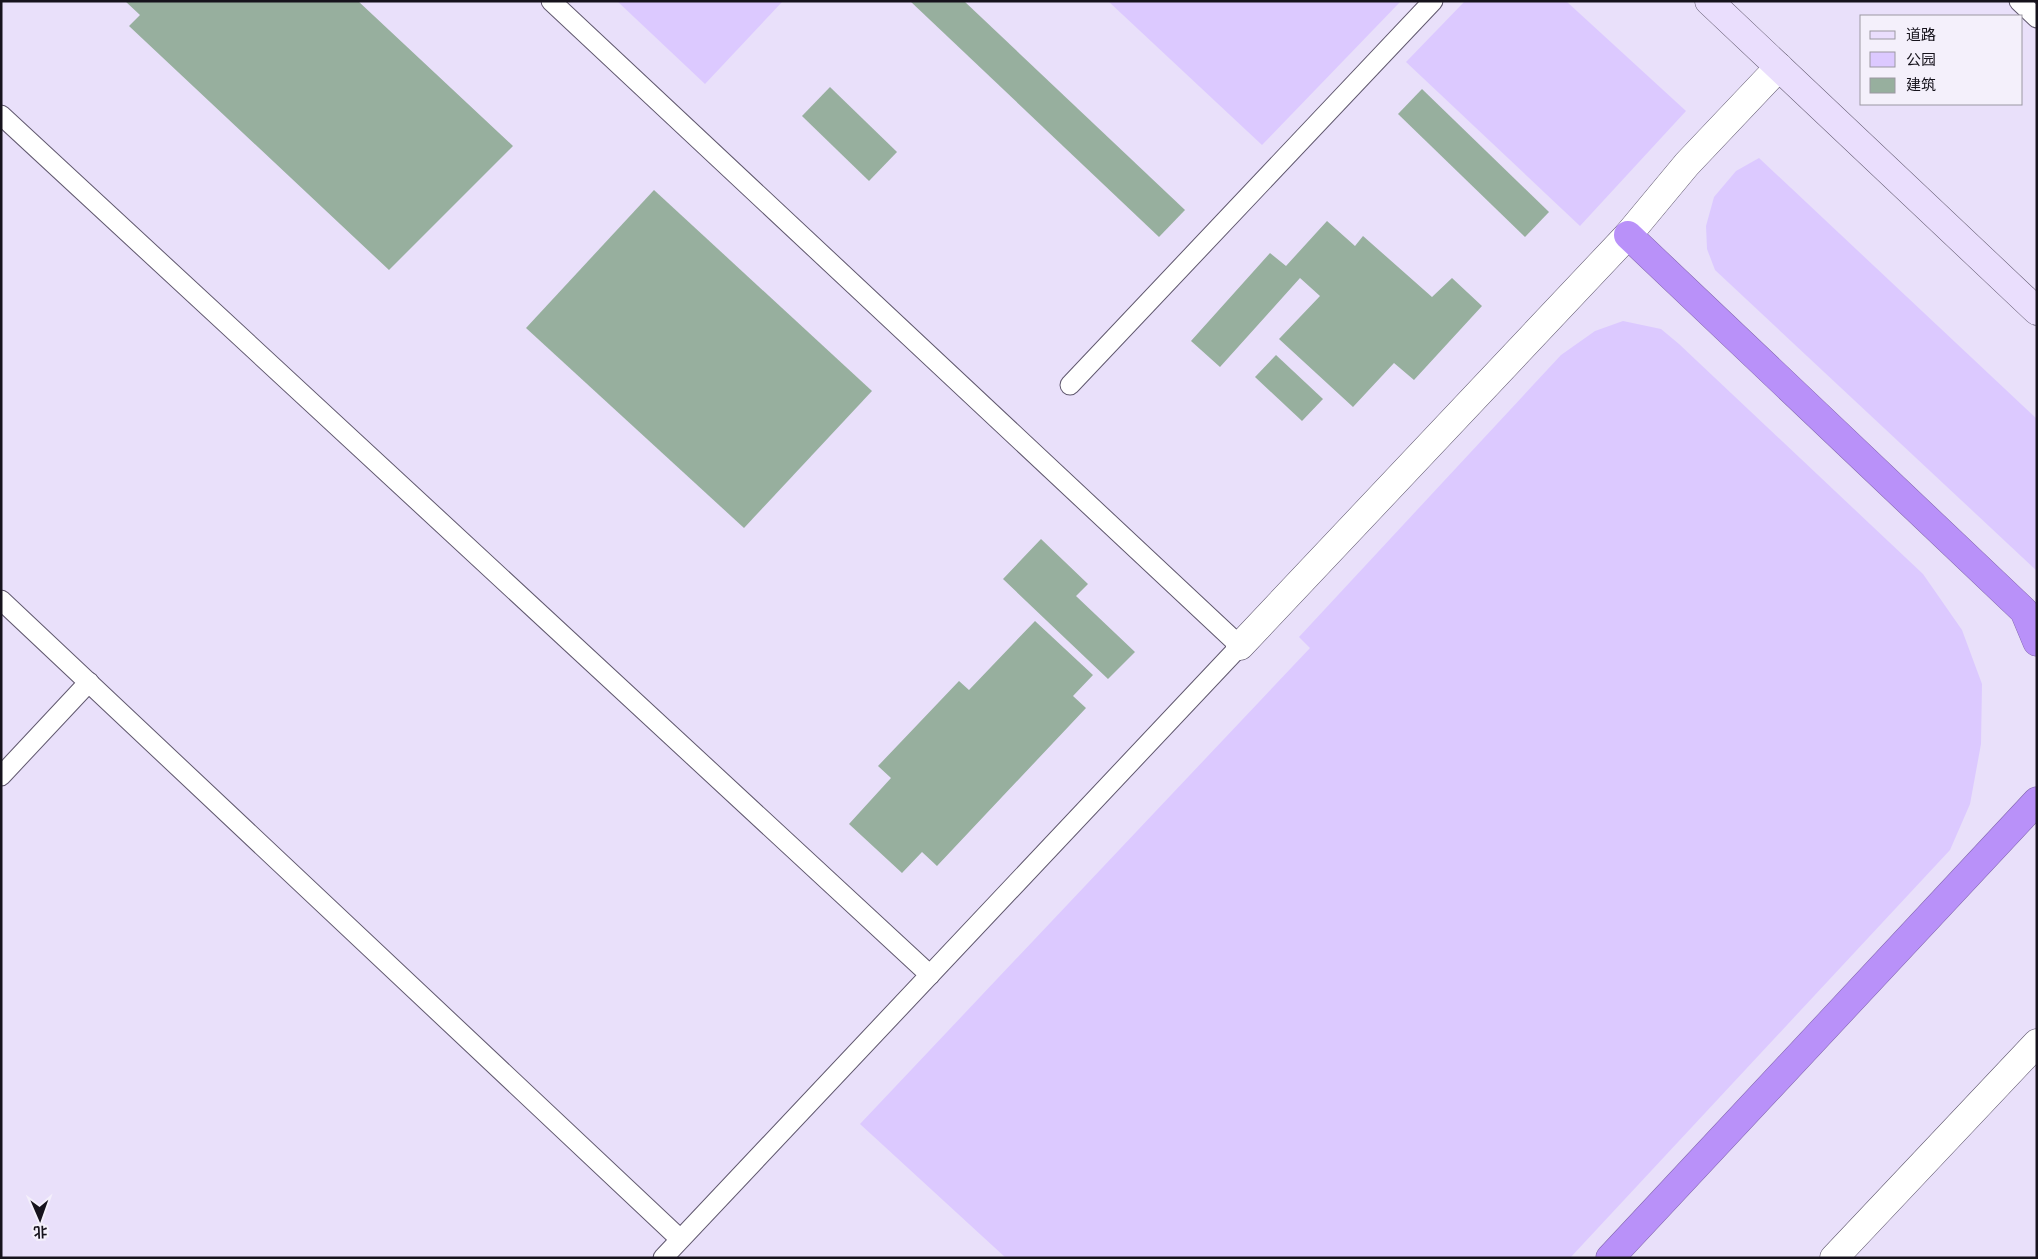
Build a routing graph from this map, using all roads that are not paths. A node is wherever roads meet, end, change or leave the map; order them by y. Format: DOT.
graph roads {
  1 [pos="551,1"];
  2 [pos="1433,1"];
  3 [pos="1709,1"];
  4 [pos="2019,1"];
  5 [pos="2037,18"];
  6 [pos="1779,67"];
  7 [pos="1,116"];
  8 [pos="1628,235"];
  9 [pos="2037,311"];
  10 [pos="1070,385"];
  11 [pos="1,600"];
  12 [pos="2037,642"];
  13 [pos="1240,646"];
  14 [pos="89,682"];
  15 [pos="1,776"];
  16 [pos="2037,801"];
  17 [pos="930,975"];
  18 [pos="2037,1043"];
  19 [pos="680,1239"];
  20 [pos="663,1258"];
  21 [pos="1610,1258"];
  22 [pos="1834,1258"];
  1 -- 13 [label="lane"];
  2 -- 10 [label="lane"];
  3 -- 6 [label="street"];
  4 -- 5 [label="lane"];
  6 -- 8 [label="street"];
  6 -- 9 [label="street"];
  7 -- 17 [label="lane"];
  8 -- 12 [label="highway"];
  8 -- 13 [label="street"];
  11 -- 14 [label="lane"];
  13 -- 17 [label="lane"];
  14 -- 15 [label="lane"];
  14 -- 19 [label="lane"];
  16 -- 21 [label="highway"];
  17 -- 19 [label="lane"];
  18 -- 22 [label="street"];
  19 -- 20 [label="lane"];
}
